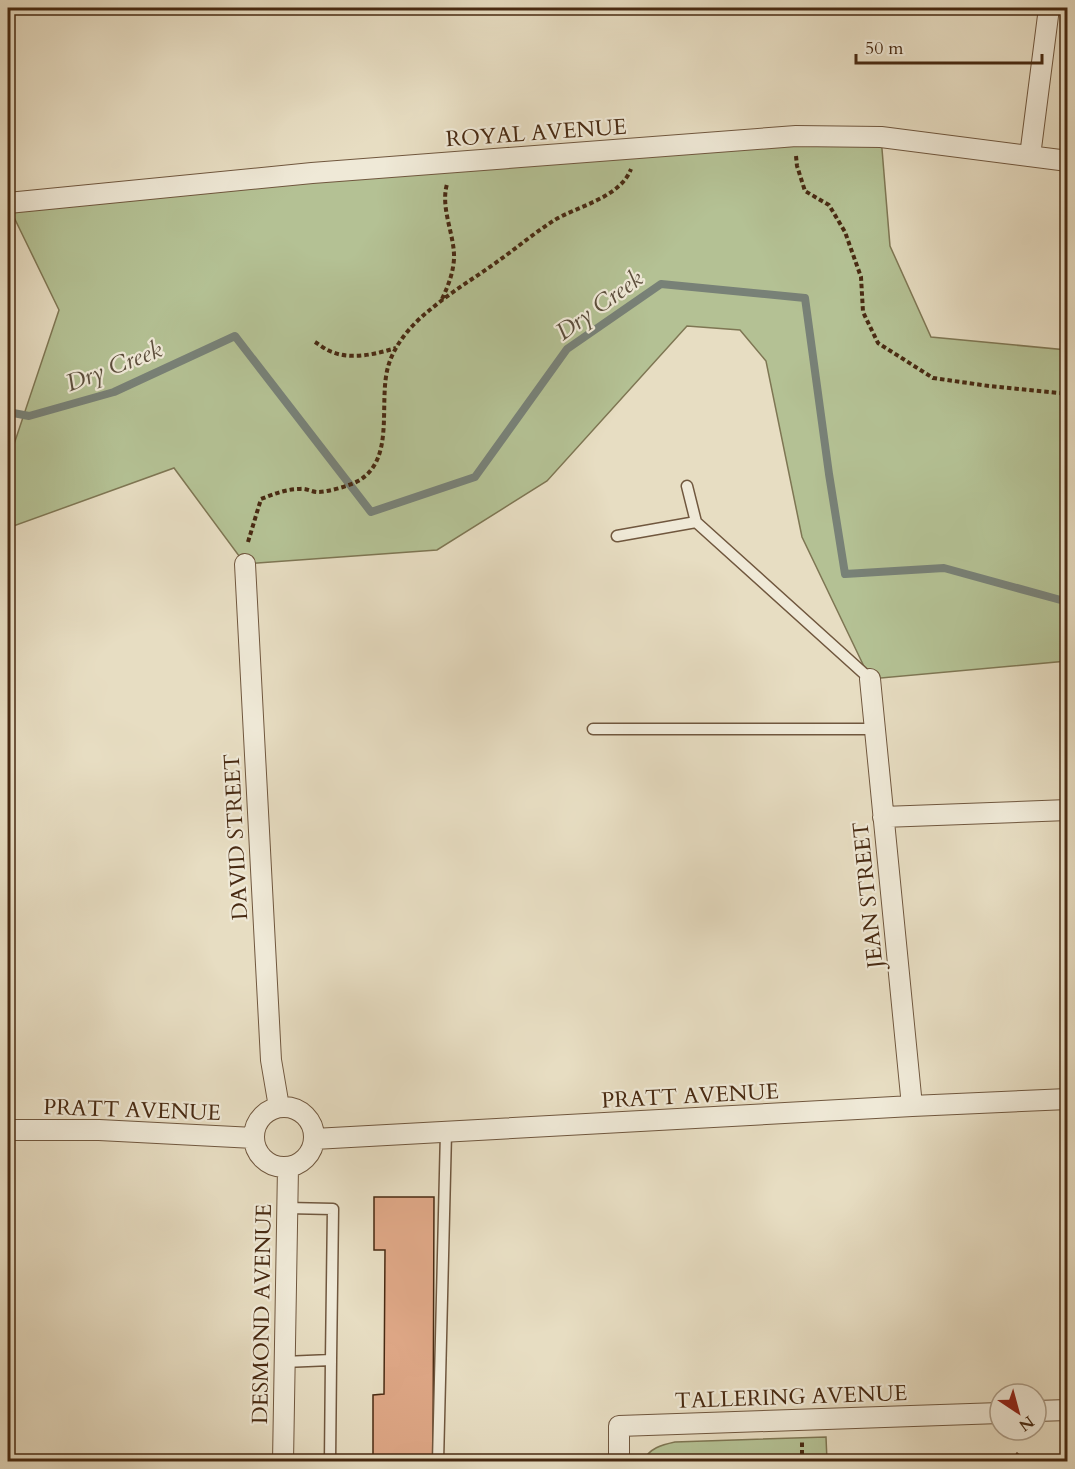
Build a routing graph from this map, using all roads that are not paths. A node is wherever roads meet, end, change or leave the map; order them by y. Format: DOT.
graph roads {
  1 [pos="1049,8"];
  2 [pos="1030,156"];
  3 [pos="1068,161"];
  4 [pos="8,203"];
  5 [pos="687,486"];
  6 [pos="696,522"];
  7 [pos="617,536"];
  8 [pos="245,564"];
  9 [pos="870,680"];
  10 [pos="593,729"];
  11 [pos="875,729"];
  12 [pos="1068,810"];
  13 [pos="883,817"];
  14 [pos="1068,1100"];
  15 [pos="912,1106"];
  16 [pos="279,1107"];
  17 [pos="8,1130"];
  18 [pos="446,1132"];
  19 [pos="254,1138"];
  20 [pos="314,1139"];
  21 [pos="288,1167"];
  22 [pos="287,1208"];
  23 [pos="331,1360"];
  24 [pos="284,1362"];
  25 [pos="1068,1410"];
  26 [pos="1048,1411"];
  27 [pos="988,1413"];
  28 [pos="283,1461"];
  29 [pos="330,1461"];
  30 [pos="438,1461"];
  31 [pos="619,1461"];
  1 -- 2 [label="street"];
  2 -- 3 [label="street, ROYAL AVENUE"];
  2 -- 4 [label="street, ROYAL AVENUE"];
  5 -- 6 [label="lane"];
  6 -- 7 [label="lane"];
  6 -- 9 [label="lane"];
  8 -- 16 [label="street, DAVID STREET"];
  9 -- 11 [label="street, JEAN STREET"];
  10 -- 11 [label="lane"];
  11 -- 13 [label="street, JEAN STREET"];
  12 -- 13 [label="street"];
  13 -- 15 [label="street, JEAN STREET"];
  14 -- 15 [label="street, PRATT AVENUE"];
  15 -- 18 [label="street, PRATT AVENUE"];
  16 -- 19 [label="street"];
  16 -- 20 [label="street"];
  17 -- 19 [label="street, PRATT AVENUE"];
  18 -- 20 [label="street, PRATT AVENUE"];
  18 -- 30 [label="lane"];
  19 -- 21 [label="street"];
  20 -- 21 [label="street"];
  21 -- 22 [label="street, DESMOND AVENUE"];
  22 -- 23 [label="lane"];
  22 -- 24 [label="street, DESMOND AVENUE"];
  23 -- 24 [label="lane"];
  23 -- 29 [label="lane"];
  24 -- 28 [label="street, DESMOND AVENUE"];
  25 -- 26 [label="street"];
  27 -- 31 [label="street, TALLERING AVENUE"];
}
